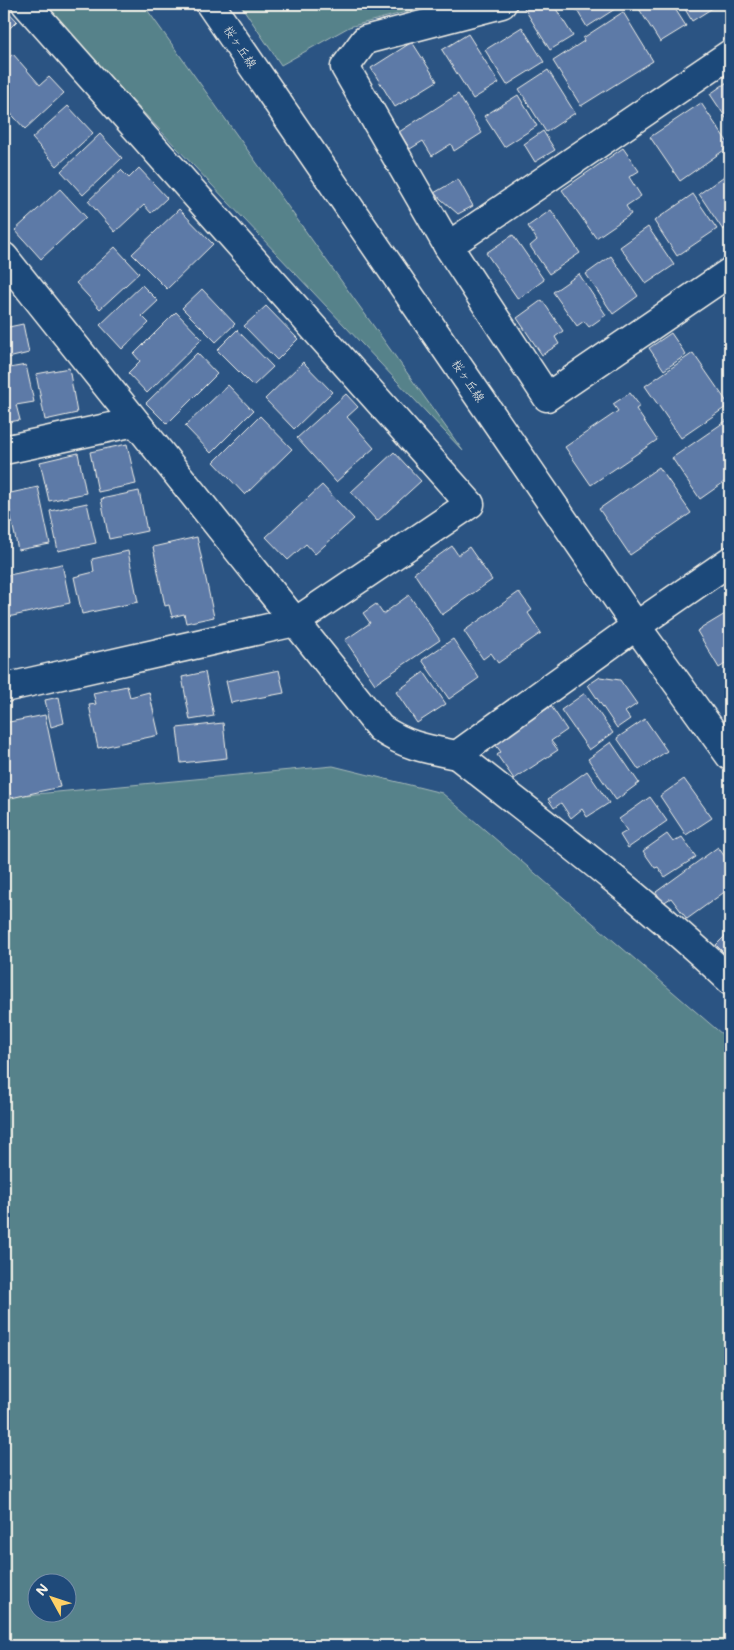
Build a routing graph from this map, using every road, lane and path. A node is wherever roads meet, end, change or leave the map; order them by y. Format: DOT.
graph roads {
  1 [pos="26,4"];
  2 [pos="210,4"];
  3 [pos="502,4"];
  4 [pos="730,54"];
  5 [pos="448,246"];
  6 [pos="4,257"];
  7 [pos="730,272"];
  8 [pos="135,422"];
  9 [pos="4,450"];
  10 [pos="730,561"];
  11 [pos="295,622"];
  12 [pos="636,626"];
  13 [pos="4,688"];
  14 [pos="457,754"];
  15 [pos="730,756"];
  16 [pos="730,980"];
  1 -- 11 [label="street"];
  2 -- 12 [label="street, 桜ヶ丘線"];
  3 -- 5 [label="street"];
  4 -- 5 [label="street"];
  5 -- 7 [label="street"];
  6 -- 8 [label="street"];
  8 -- 9 [label="street"];
  8 -- 11 [label="street"];
  10 -- 12 [label="street"];
  11 -- 13 [label="street"];
  11 -- 14 [label="street"];
  12 -- 14 [label="street"];
  12 -- 15 [label="street, 桜ヶ丘線"];
  14 -- 16 [label="street"];
}
